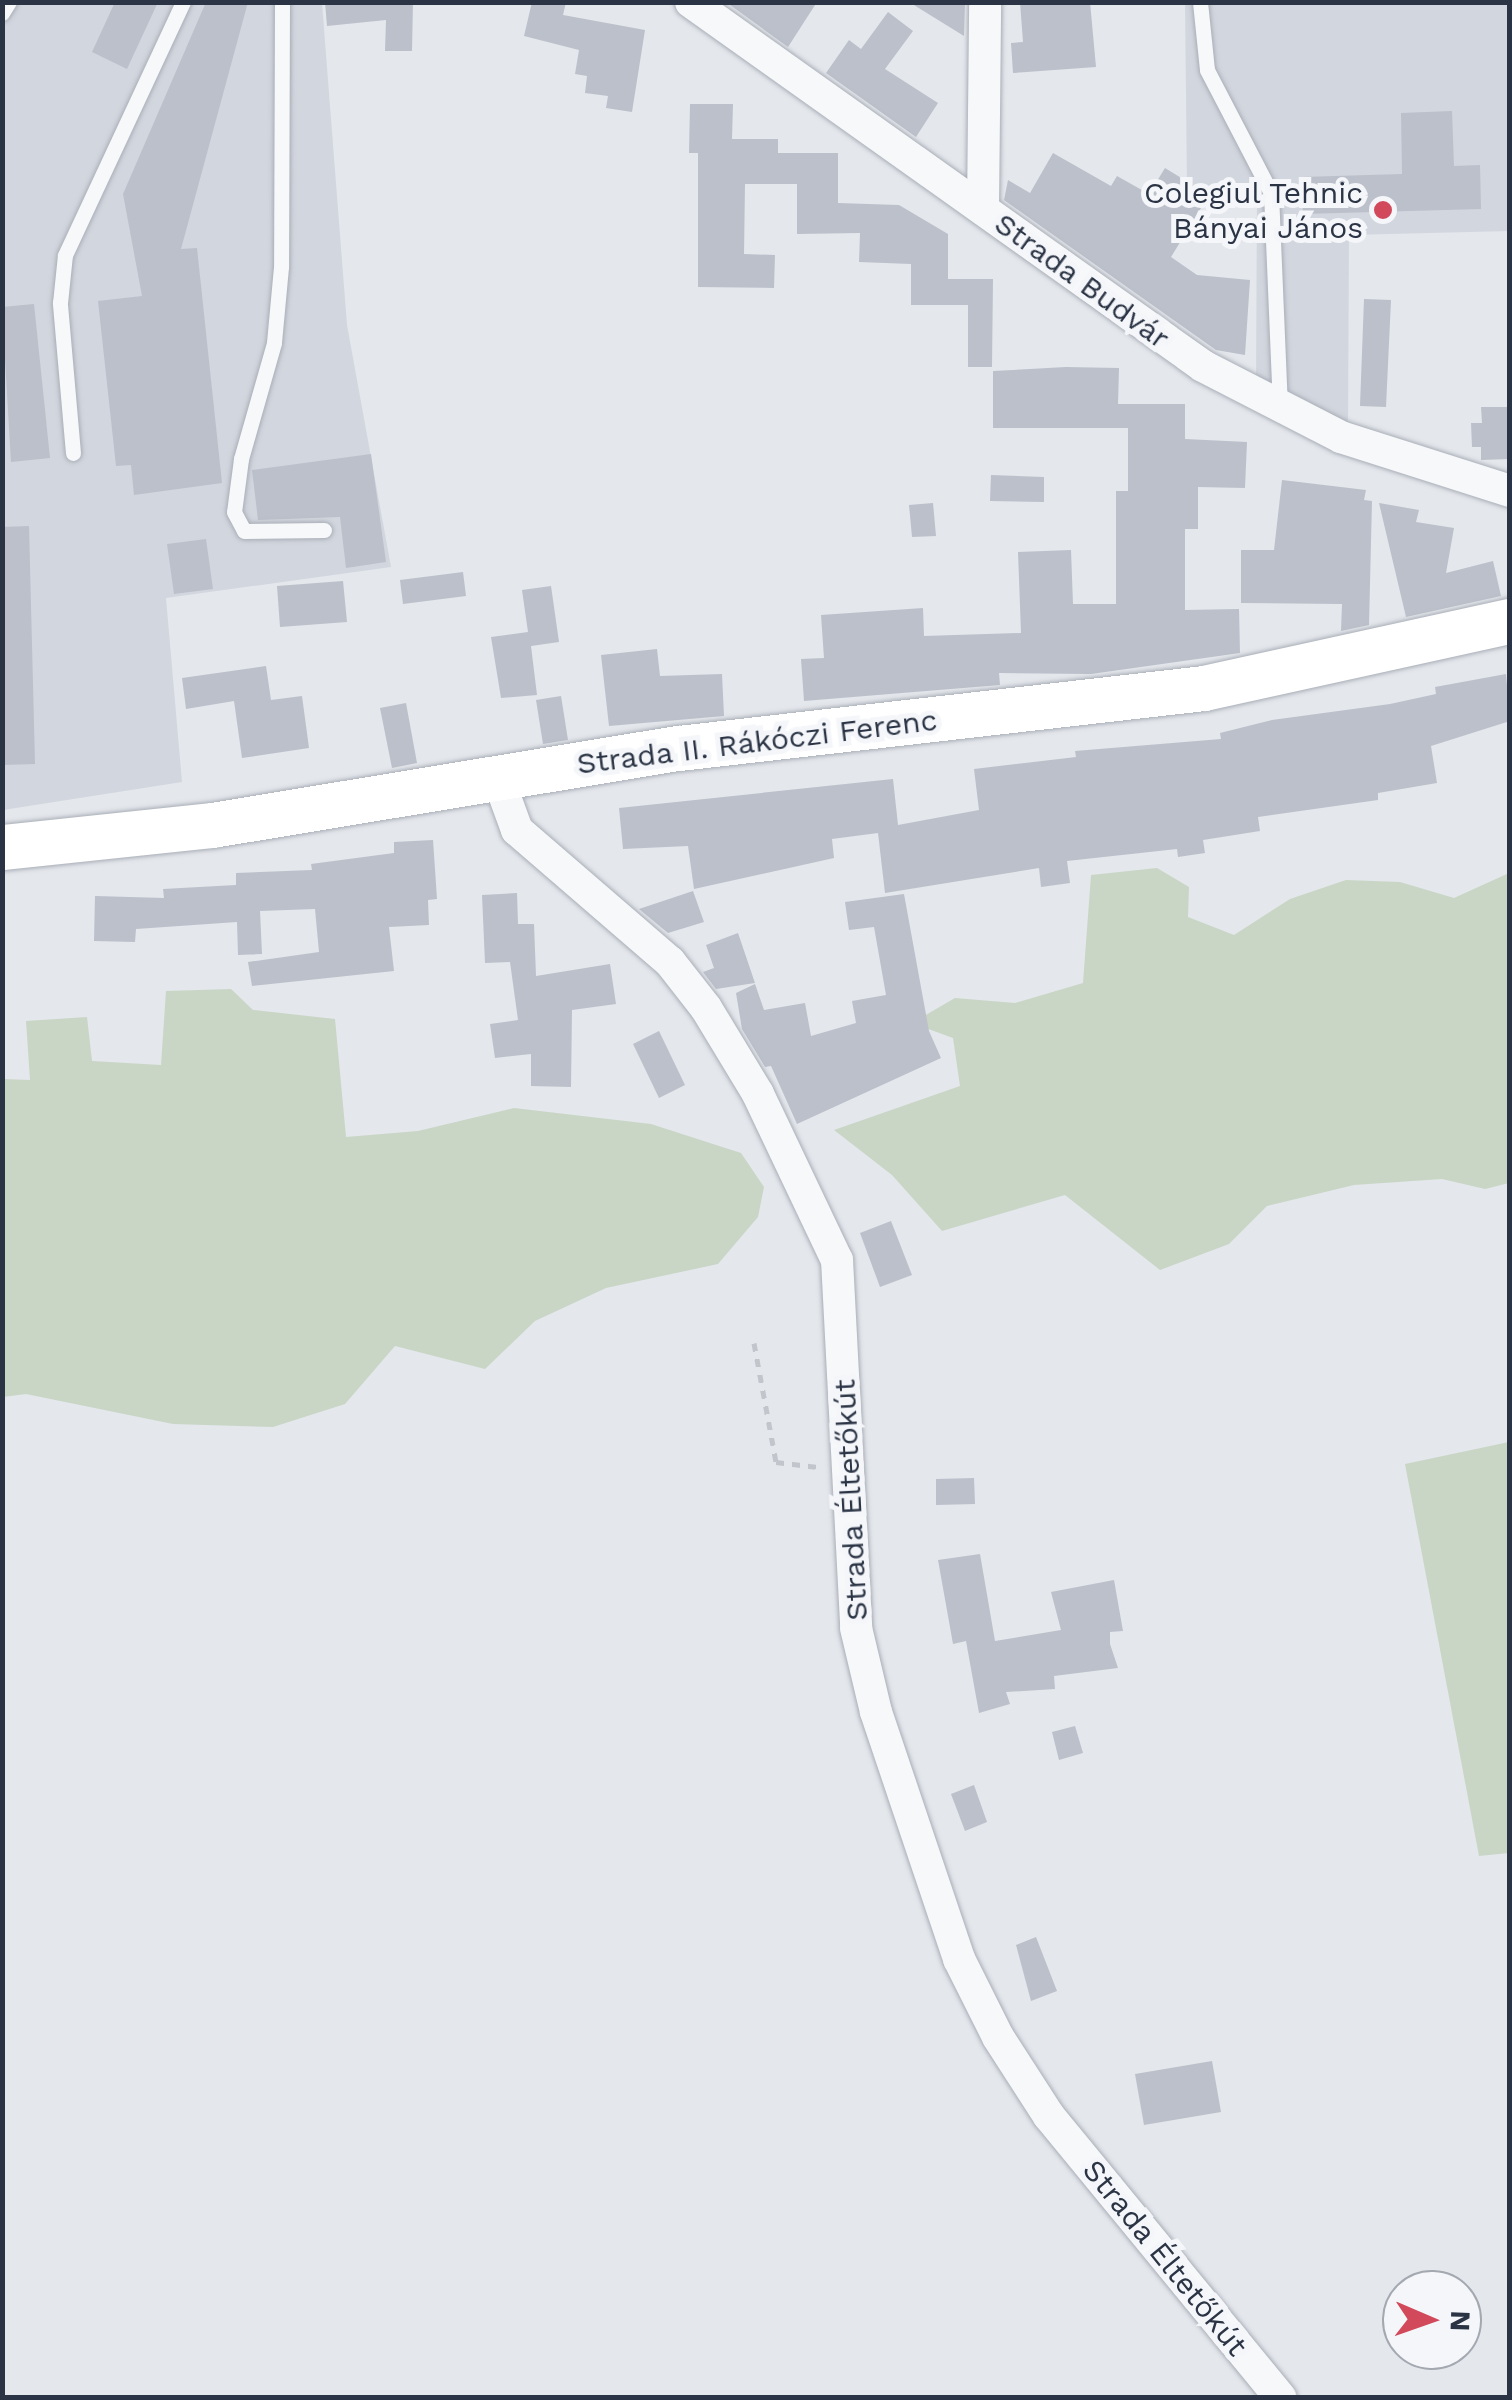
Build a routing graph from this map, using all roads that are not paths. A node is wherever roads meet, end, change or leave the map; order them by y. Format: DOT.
graph roads {
  1 [pos="9,2"];
  2 [pos="183,2"];
  3 [pos="282,2"];
  4 [pos="692,2"];
  5 [pos="985,2"];
  6 [pos="1200,2"];
  7 [pos="2,12"];
  8 [pos="982,208"];
  9 [pos="1280,410"];
  10 [pos="73,453"];
  11 [pos="1510,491"];
  12 [pos="324,530"];
  13 [pos="1510,621"];
  14 [pos="498,778"];
  15 [pos="2,847"];
  16 [pos="1281,2398"];
  1 -- 7 [label="lane"];
  2 -- 10 [label="lane"];
  3 -- 12 [label="lane"];
  4 -- 8 [label="street, Strada Budvár"];
  5 -- 8 [label="street"];
  6 -- 9 [label="lane"];
  8 -- 9 [label="street, Strada Budvár"];
  9 -- 11 [label="street, Strada Budvár"];
  13 -- 14 [label="main road, Strada II. Rákóczi Ferenc"];
  14 -- 15 [label="main road, Strada II. Rákóczi Ferenc"];
  14 -- 16 [label="street, Strada Éltetőkút"];
}
